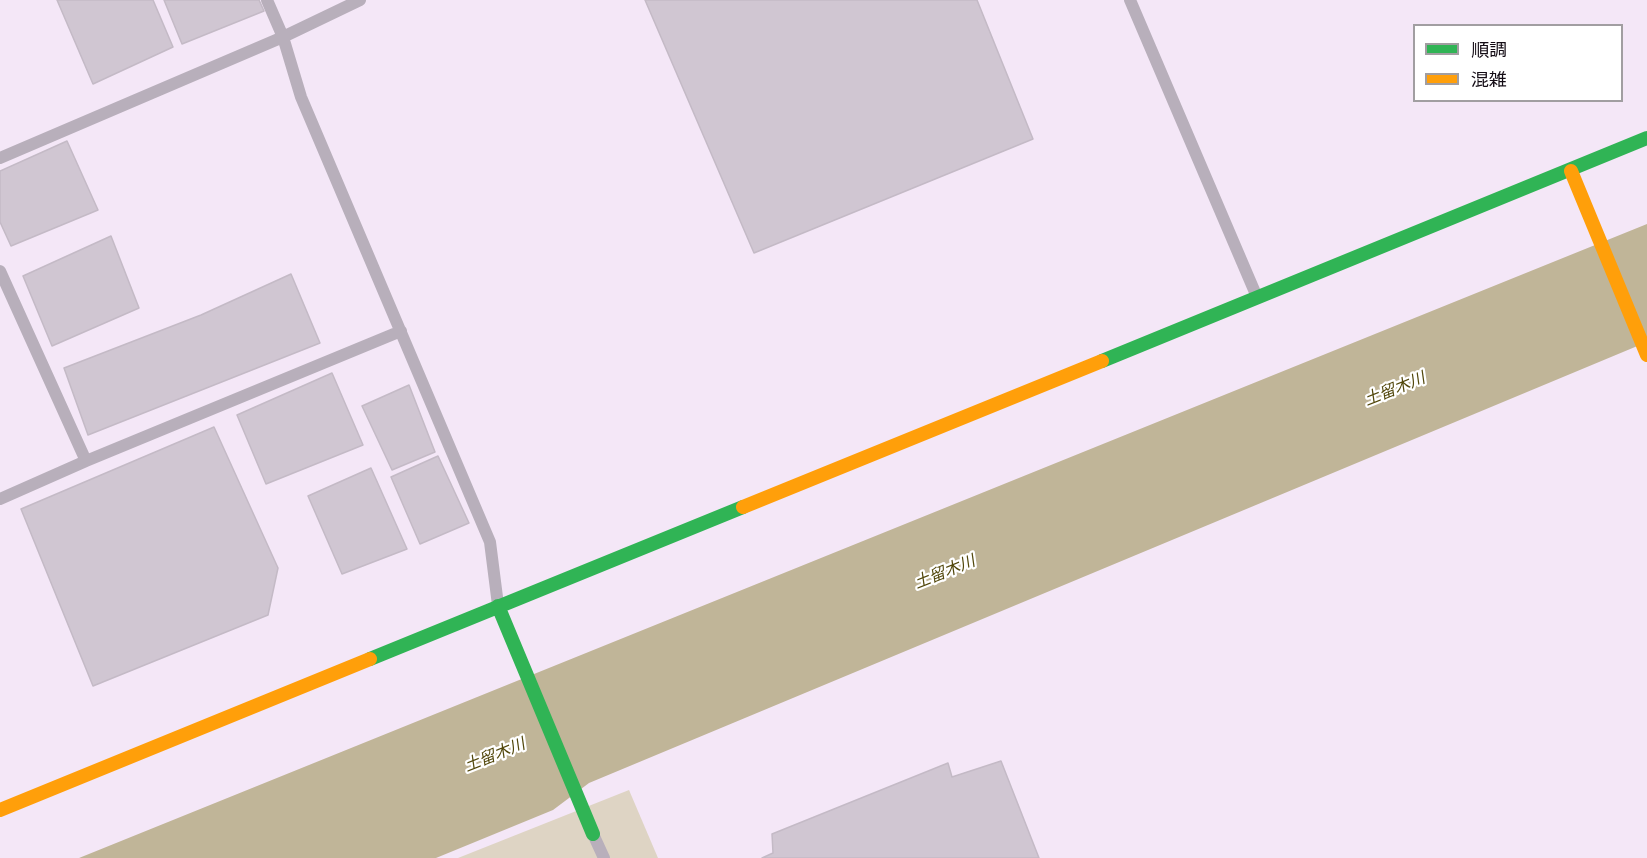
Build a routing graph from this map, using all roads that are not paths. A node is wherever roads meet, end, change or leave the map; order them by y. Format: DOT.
graph roads {
  1 [pos="267,0"];
  2 [pos="360,0"];
  3 [pos="1130,0"];
  4 [pos="283,37"];
  5 [pos="1647,138"];
  6 [pos="0,158"];
  7 [pos="1571,171"];
  8 [pos="0,271"];
  9 [pos="1257,298"];
  10 [pos="400,332"];
  11 [pos="1647,355"];
  12 [pos="86,461"];
  13 [pos="0,499"];
  14 [pos="498,606"];
  15 [pos="0,810"];
  16 [pos="594,834"];
  17 [pos="604,858"];
  1 -- 4 [label="lane"];
  2 -- 4 [label="lane"];
  3 -- 9 [label="lane"];
  4 -- 6 [label="lane"];
  4 -- 10 [label="lane"];
  5 -- 7 [label="street"];
  7 -- 9 [label="street"];
  7 -- 11 [label="street"];
  8 -- 12 [label="lane"];
  9 -- 14 [label="street"];
  10 -- 12 [label="lane"];
  10 -- 14 [label="lane"];
  12 -- 13 [label="lane"];
  14 -- 15 [label="street"];
  14 -- 16 [label="street"];
  16 -- 17 [label="lane"];
}
